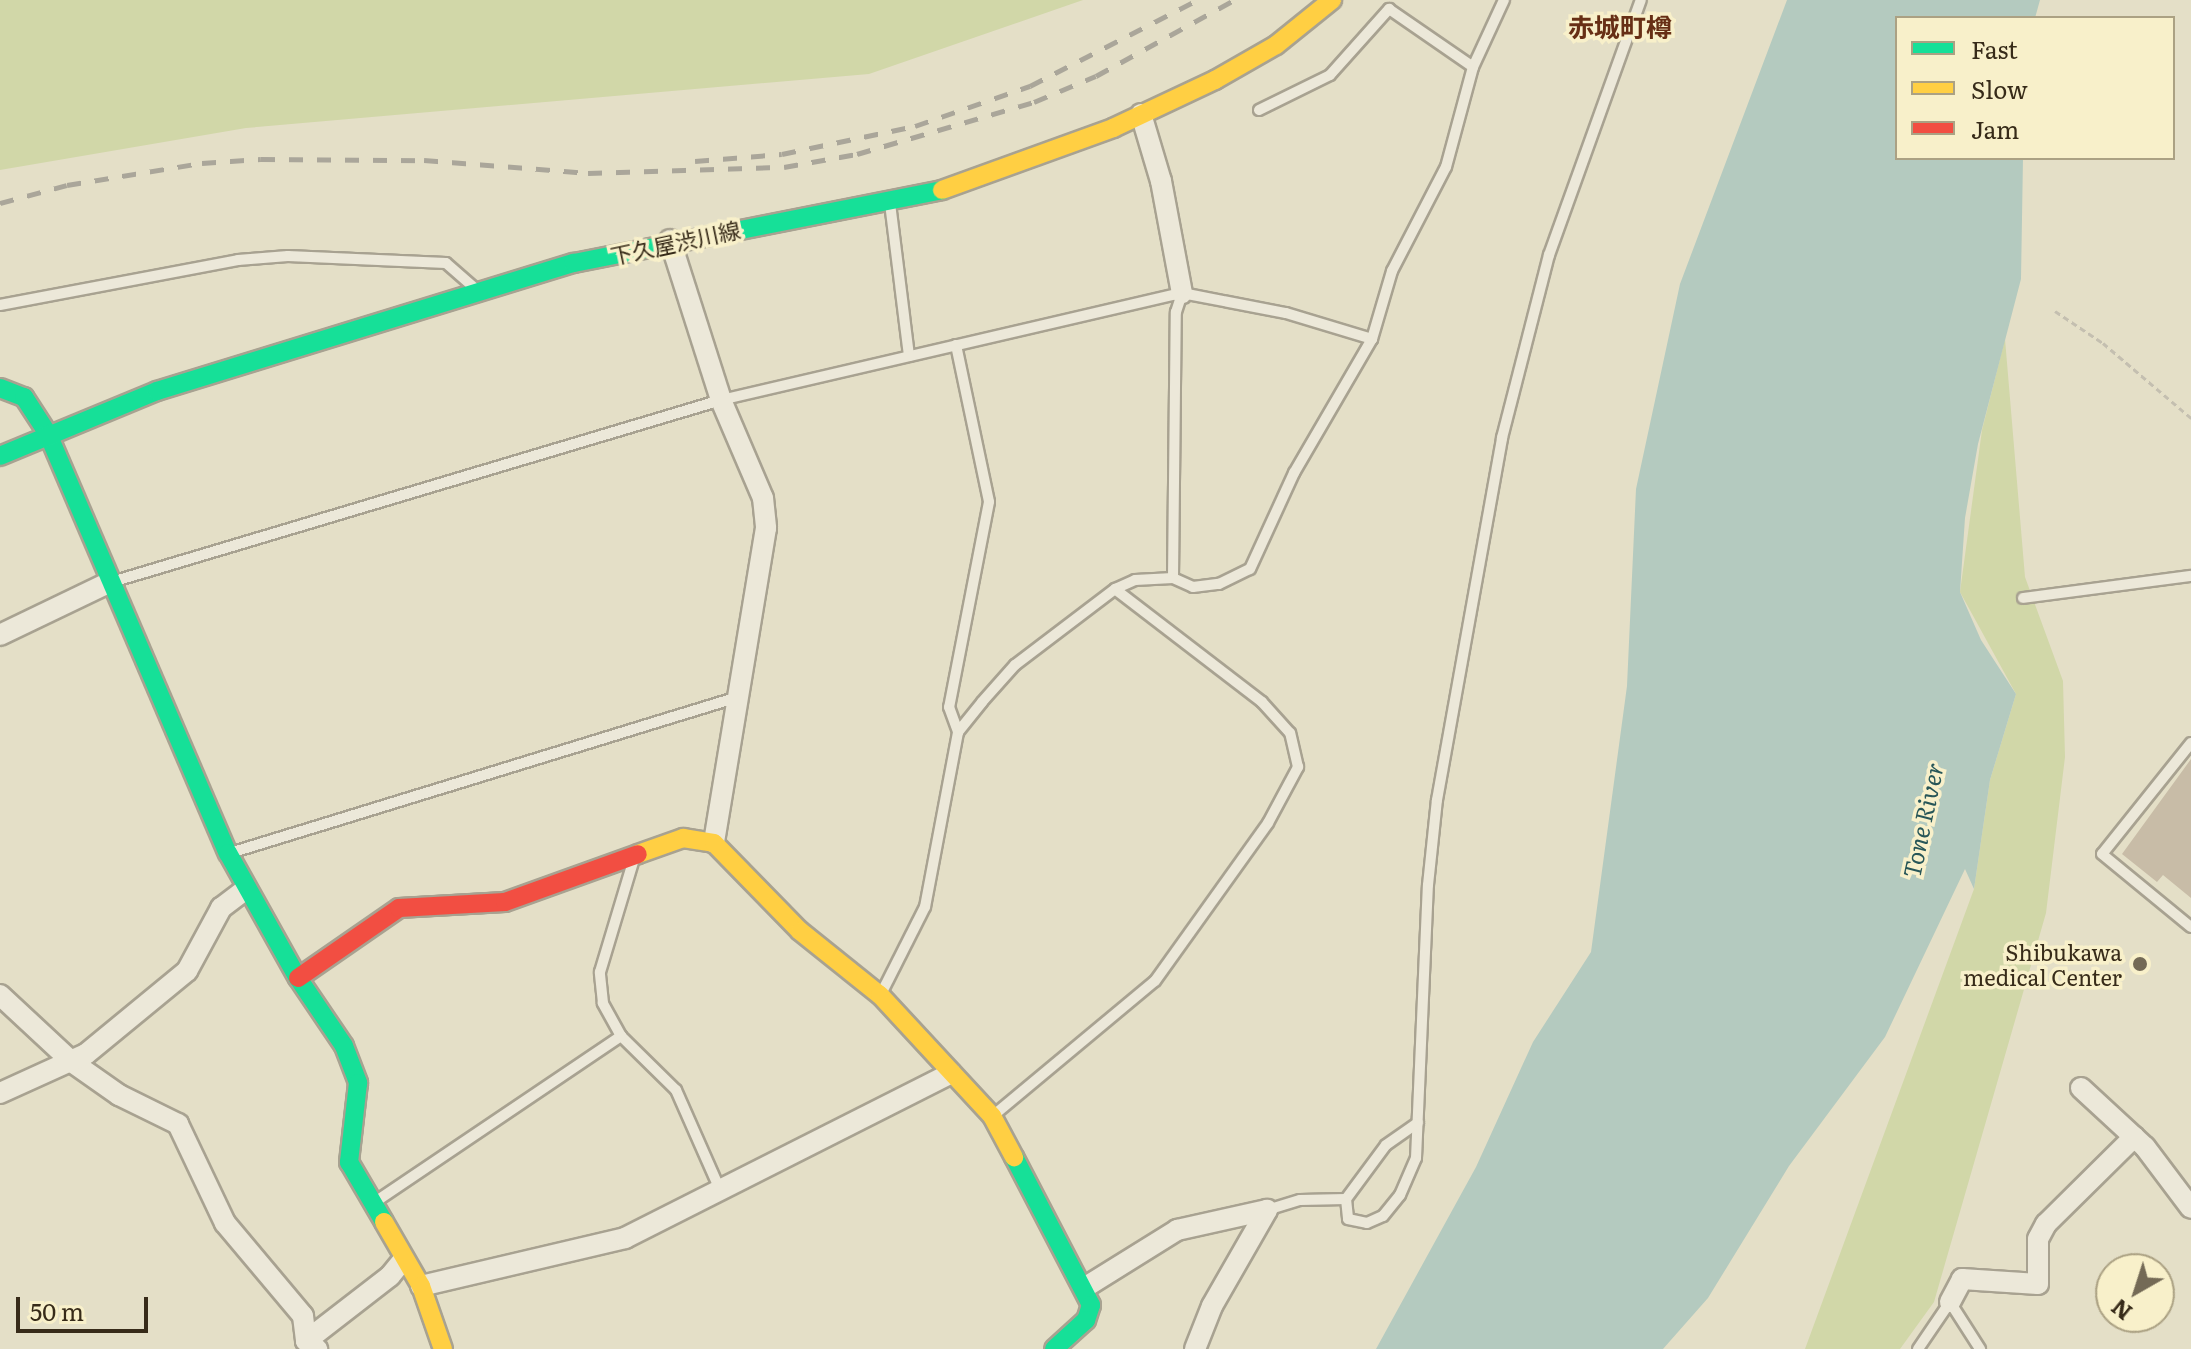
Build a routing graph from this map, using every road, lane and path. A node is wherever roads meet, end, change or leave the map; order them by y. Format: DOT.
graph roads {
  1 [pos="1332,0"];
  2 [pos="1504,0"];
  3 [pos="1641,0"];
  4 [pos="1473,67"];
  5 [pos="1259,110"];
  6 [pos="1141,114"];
  7 [pos="890,200"];
  8 [pos="670,240"];
  9 [pos="478,292"];
  10 [pos="1182,293"];
  11 [pos="0,305"];
  12 [pos="2055,311"];
  13 [pos="1372,339"];
  14 [pos="956,345"];
  15 [pos="909,356"];
  16 [pos="0,387"];
  17 [pos="721,400"];
  18 [pos="2191,418"];
  19 [pos="48,434"];
  20 [pos="0,456"];
  21 [pos="2191,576"];
  22 [pos="1173,578"];
  23 [pos="108,583"];
  24 [pos="1115,589"];
  25 [pos="2023,598"];
  26 [pos="0,635"];
  27 [pos="738,697"];
  28 [pos="958,732"];
  29 [pos="2191,743"];
  30 [pos="714,843"];
  31 [pos="228,853"];
  32 [pos="634,857"];
  33 [pos="246,889"];
  34 [pos="2191,927"];
  35 [pos="298,978"];
  36 [pos="0,995"];
  37 [pos="880,995"];
  38 [pos="621,1036"];
  39 [pos="72,1062"];
  40 [pos="951,1073"];
  41 [pos="2081,1088"];
  42 [pos="0,1093"];
  43 [pos="992,1116"];
  44 [pos="1418,1123"];
  45 [pos="2134,1137"];
  46 [pos="721,1192"];
  47 [pos="1346,1199"];
  48 [pos="372,1204"];
  49 [pos="2191,1208"];
  50 [pos="1267,1210"];
  51 [pos="403,1260"];
  52 [pos="421,1286"];
  53 [pos="1084,1288"];
  54 [pos="1950,1302"];
  55 [pos="312,1345"];
  56 [pos="443,1349"];
  57 [pos="1054,1349"];
  58 [pos="1195,1349"];
  59 [pos="1918,1349"];
  60 [pos="1980,1349"];
  1 -- 6 [label="street, 下久屋渋川線"];
  2 -- 4 [label="lane"];
  3 -- 44 [label="lane"];
  4 -- 5 [label="lane"];
  4 -- 13 [label="lane"];
  6 -- 7 [label="street, 下久屋渋川線"];
  6 -- 10 [label="street"];
  7 -- 8 [label="street, 下久屋渋川線"];
  7 -- 15 [label="lane"];
  8 -- 9 [label="street, 下久屋渋川線"];
  8 -- 17 [label="street"];
  9 -- 11 [label="lane"];
  9 -- 19 [label="street, 下久屋渋川線"];
  10 -- 13 [label="lane"];
  10 -- 14 [label="lane"];
  10 -- 22 [label="lane"];
  12 -- 18 [label="path"];
  13 -- 22 [label="lane"];
  14 -- 15 [label="lane"];
  14 -- 28 [label="lane"];
  15 -- 17 [label="lane"];
  16 -- 19 [label="street"];
  17 -- 23 [label="lane"];
  17 -- 27 [label="street"];
  19 -- 20 [label="street, 下久屋渋川線"];
  19 -- 23 [label="street"];
  21 -- 25 [label="lane"];
  22 -- 24 [label="lane"];
  23 -- 26 [label="street"];
  23 -- 31 [label="street"];
  24 -- 28 [label="lane"];
  24 -- 43 [label="lane"];
  27 -- 30 [label="street"];
  27 -- 31 [label="lane"];
  28 -- 37 [label="lane"];
  29 -- 34 [label="lane"];
  30 -- 32 [label="street"];
  30 -- 37 [label="street"];
  31 -- 33 [label="street"];
  32 -- 35 [label="street"];
  32 -- 38 [label="lane"];
  33 -- 35 [label="street"];
  33 -- 39 [label="street"];
  35 -- 48 [label="street"];
  36 -- 39 [label="street"];
  37 -- 40 [label="street"];
  38 -- 46 [label="lane"];
  38 -- 48 [label="lane"];
  39 -- 42 [label="street"];
  39 -- 55 [label="street"];
  40 -- 43 [label="street"];
  40 -- 46 [label="street"];
  41 -- 45 [label="street"];
  43 -- 53 [label="street"];
  44 -- 47 [label="lane"];
  44 -- 47 [label="lane"];
  45 -- 49 [label="street"];
  45 -- 54 [label="street"];
  46 -- 52 [label="street"];
  47 -- 50 [label="lane"];
  48 -- 51 [label="street"];
  50 -- 53 [label="street"];
  50 -- 58 [label="street"];
  51 -- 52 [label="street"];
  51 -- 55 [label="street"];
  52 -- 56 [label="street"];
  53 -- 57 [label="street"];
  54 -- 59 [label="lane"];
  54 -- 60 [label="lane"];
}
